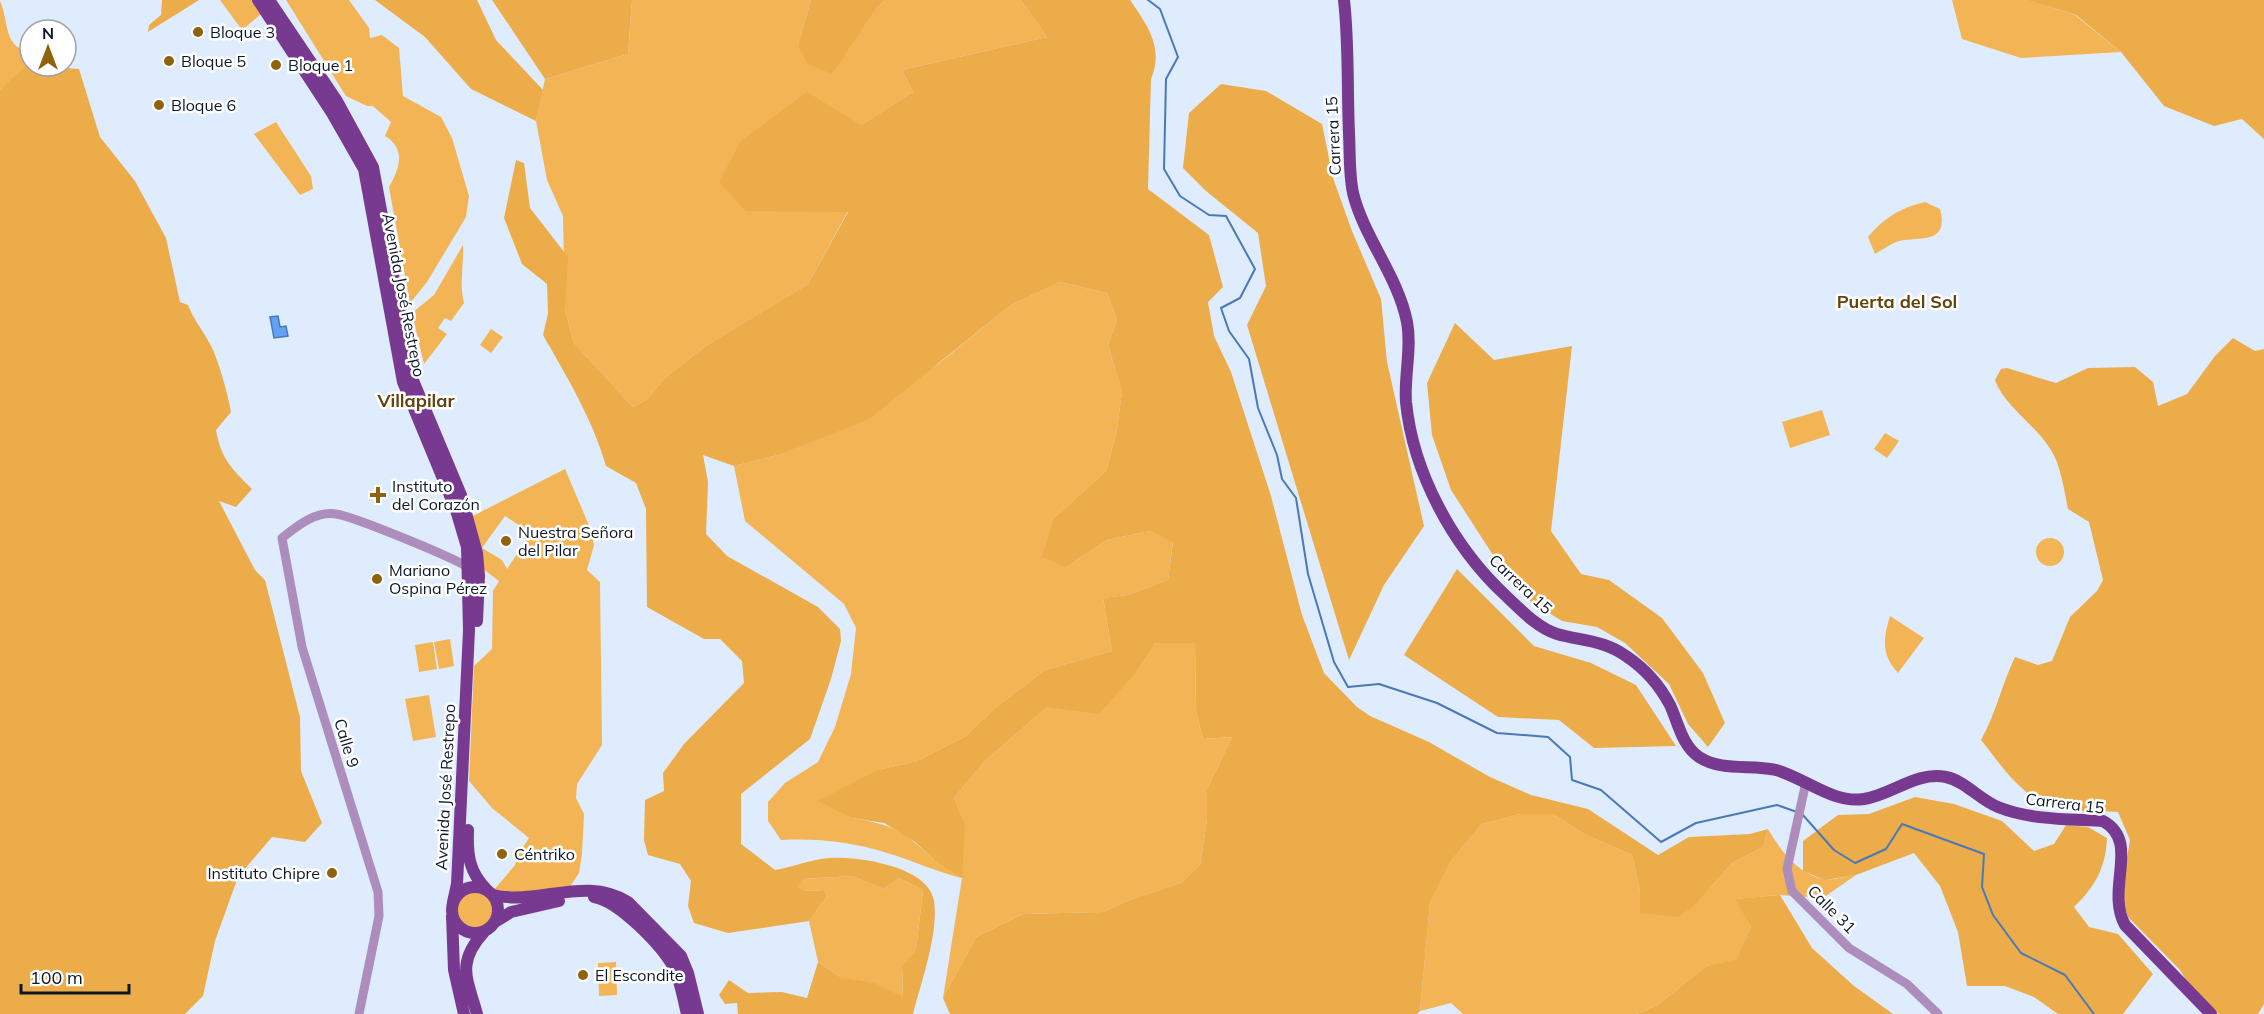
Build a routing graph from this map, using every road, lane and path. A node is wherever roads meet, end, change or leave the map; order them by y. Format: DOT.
graph roads {
  1 [pos="258,0"];
  2 [pos="268,0"];
  3 [pos="1344,0"];
  4 [pos="469,567"];
  5 [pos="479,576"];
  6 [pos="1805,786"];
  7 [pos="490,892"];
  8 [pos="453,902"];
  9 [pos="452,915"];
  10 [pos="495,922"];
  11 [pos="484,932"];
  12 [pos="359,1014"];
  13 [pos="464,1014"];
  14 [pos="477,1014"];
  15 [pos="687,1014"];
  16 [pos="698,1014"];
  17 [pos="1938,1014"];
  18 [pos="2211,1014"];
  1 -- 4 [label="main road, Avenida José Restrepo"];
  2 -- 5 [label="main road, Avenida José Restrepo"];
  3 -- 6 [label="main road, Carrera 15"];
  4 -- 5 [label="street"];
  4 -- 8 [label="main road, Avenida José Restrepo"];
  4 -- 12 [label="street, Calle 9"];
  5 -- 7 [label="main road, Avenida José Restrepo"];
  6 -- 17 [label="street, Calle 31"];
  6 -- 18 [label="main road, Carrera 15"];
  7 -- 8 [label="main road"];
  7 -- 10 [label="main road"];
  7 -- 16 [label="main road"];
  8 -- 9 [label="main road"];
  9 -- 11 [label="main road"];
  9 -- 13 [label="main road"];
  10 -- 11 [label="main road"];
  10 -- 15 [label="main road"];
  11 -- 14 [label="main road"];
}
